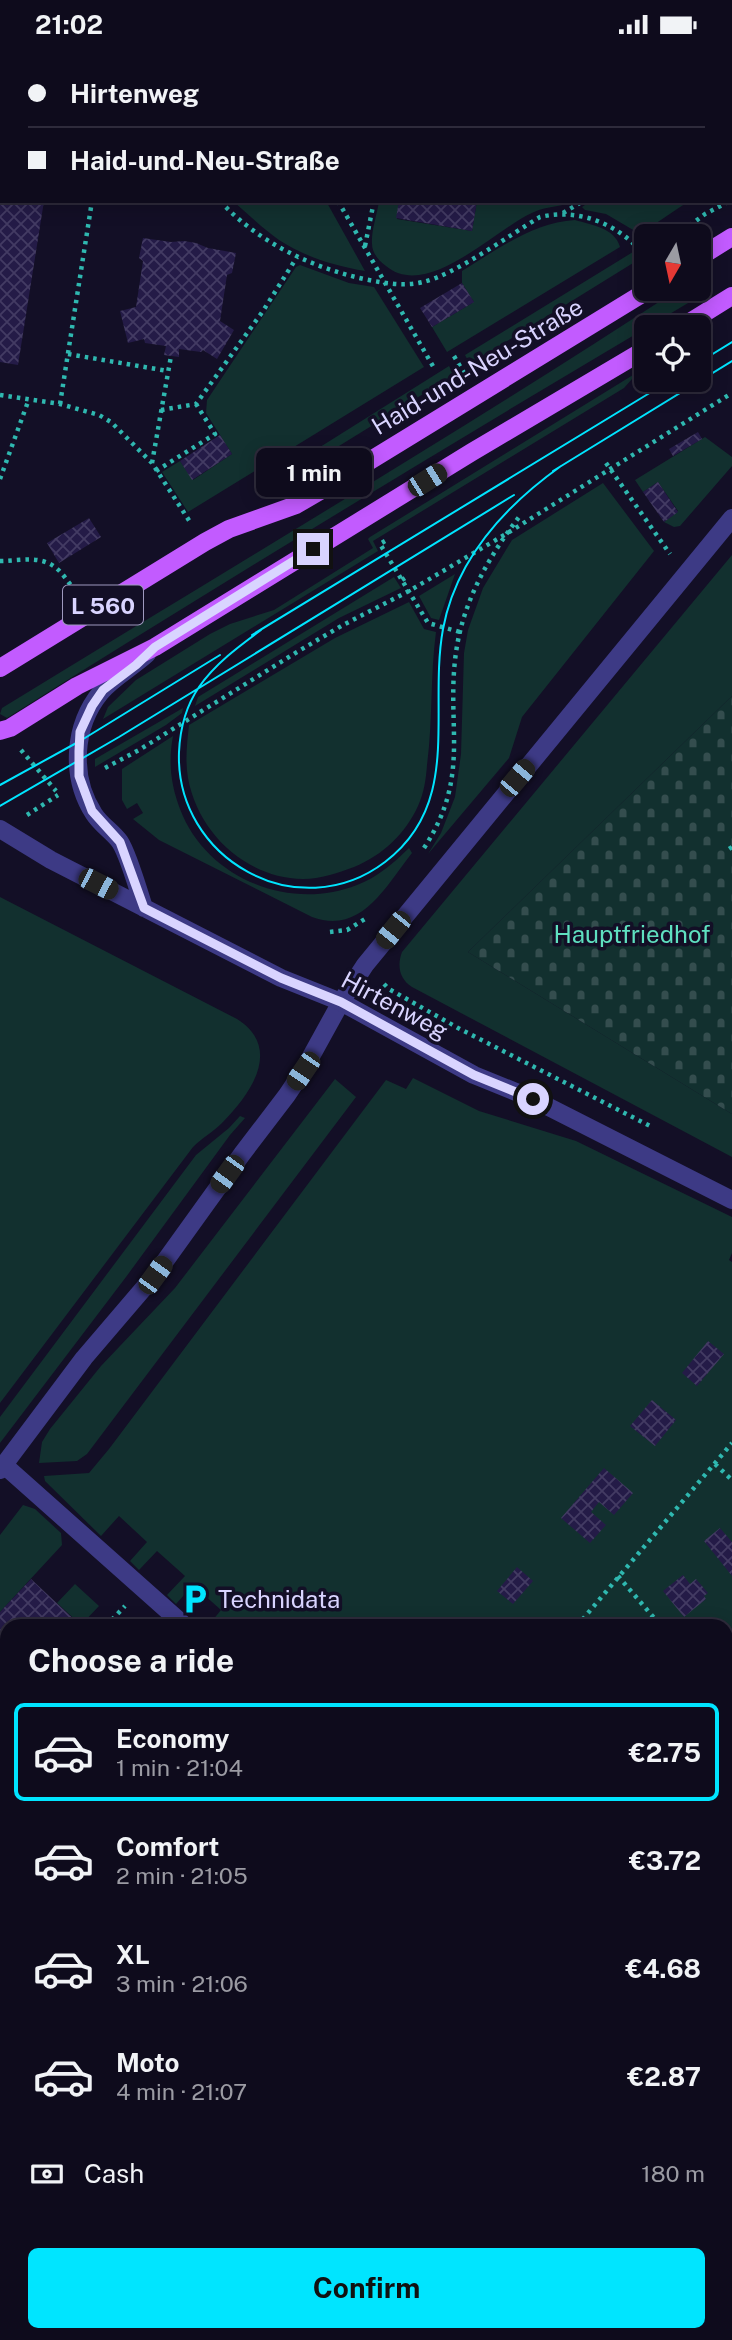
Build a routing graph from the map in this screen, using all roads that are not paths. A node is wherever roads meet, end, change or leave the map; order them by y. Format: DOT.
graph roads {
  1 [pos="732,237"];
  2 [pos="711,250"];
  3 [pos="732,296"];
  4 [pos="634,299"];
  5 [pos="701,315"];
  6 [pos="634,356"];
  7 [pos="732,518"];
  8 [pos="155,647"];
  9 [pos="0,669"];
  10 [pos="0,731"];
  11 [pos="1,830"];
  12 [pos="144,908"];
  13 [pos="341,1002"];
  14 [pos="732,1200"];
  15 [pos="2,1468"];
  16 [pos="177,1619"];
  1 -- 2 [label="main road"];
  3 -- 5 [label="main road"];
  4 -- 9 [label="main road, Haid-und-Neu-Straße / L 560"];
  6 -- 8 [label="main road, L 560"];
  7 -- 13 [label="street"];
  8 -- 10 [label="main road, L 560"];
  8 -- 12 [label="street"];
  11 -- 12 [label="street, Hirtenweg"];
  12 -- 13 [label="street, Hirtenweg"];
  13 -- 14 [label="street, Hirtenweg"];
  13 -- 15 [label="street"];
  15 -- 16 [label="street"];
}
